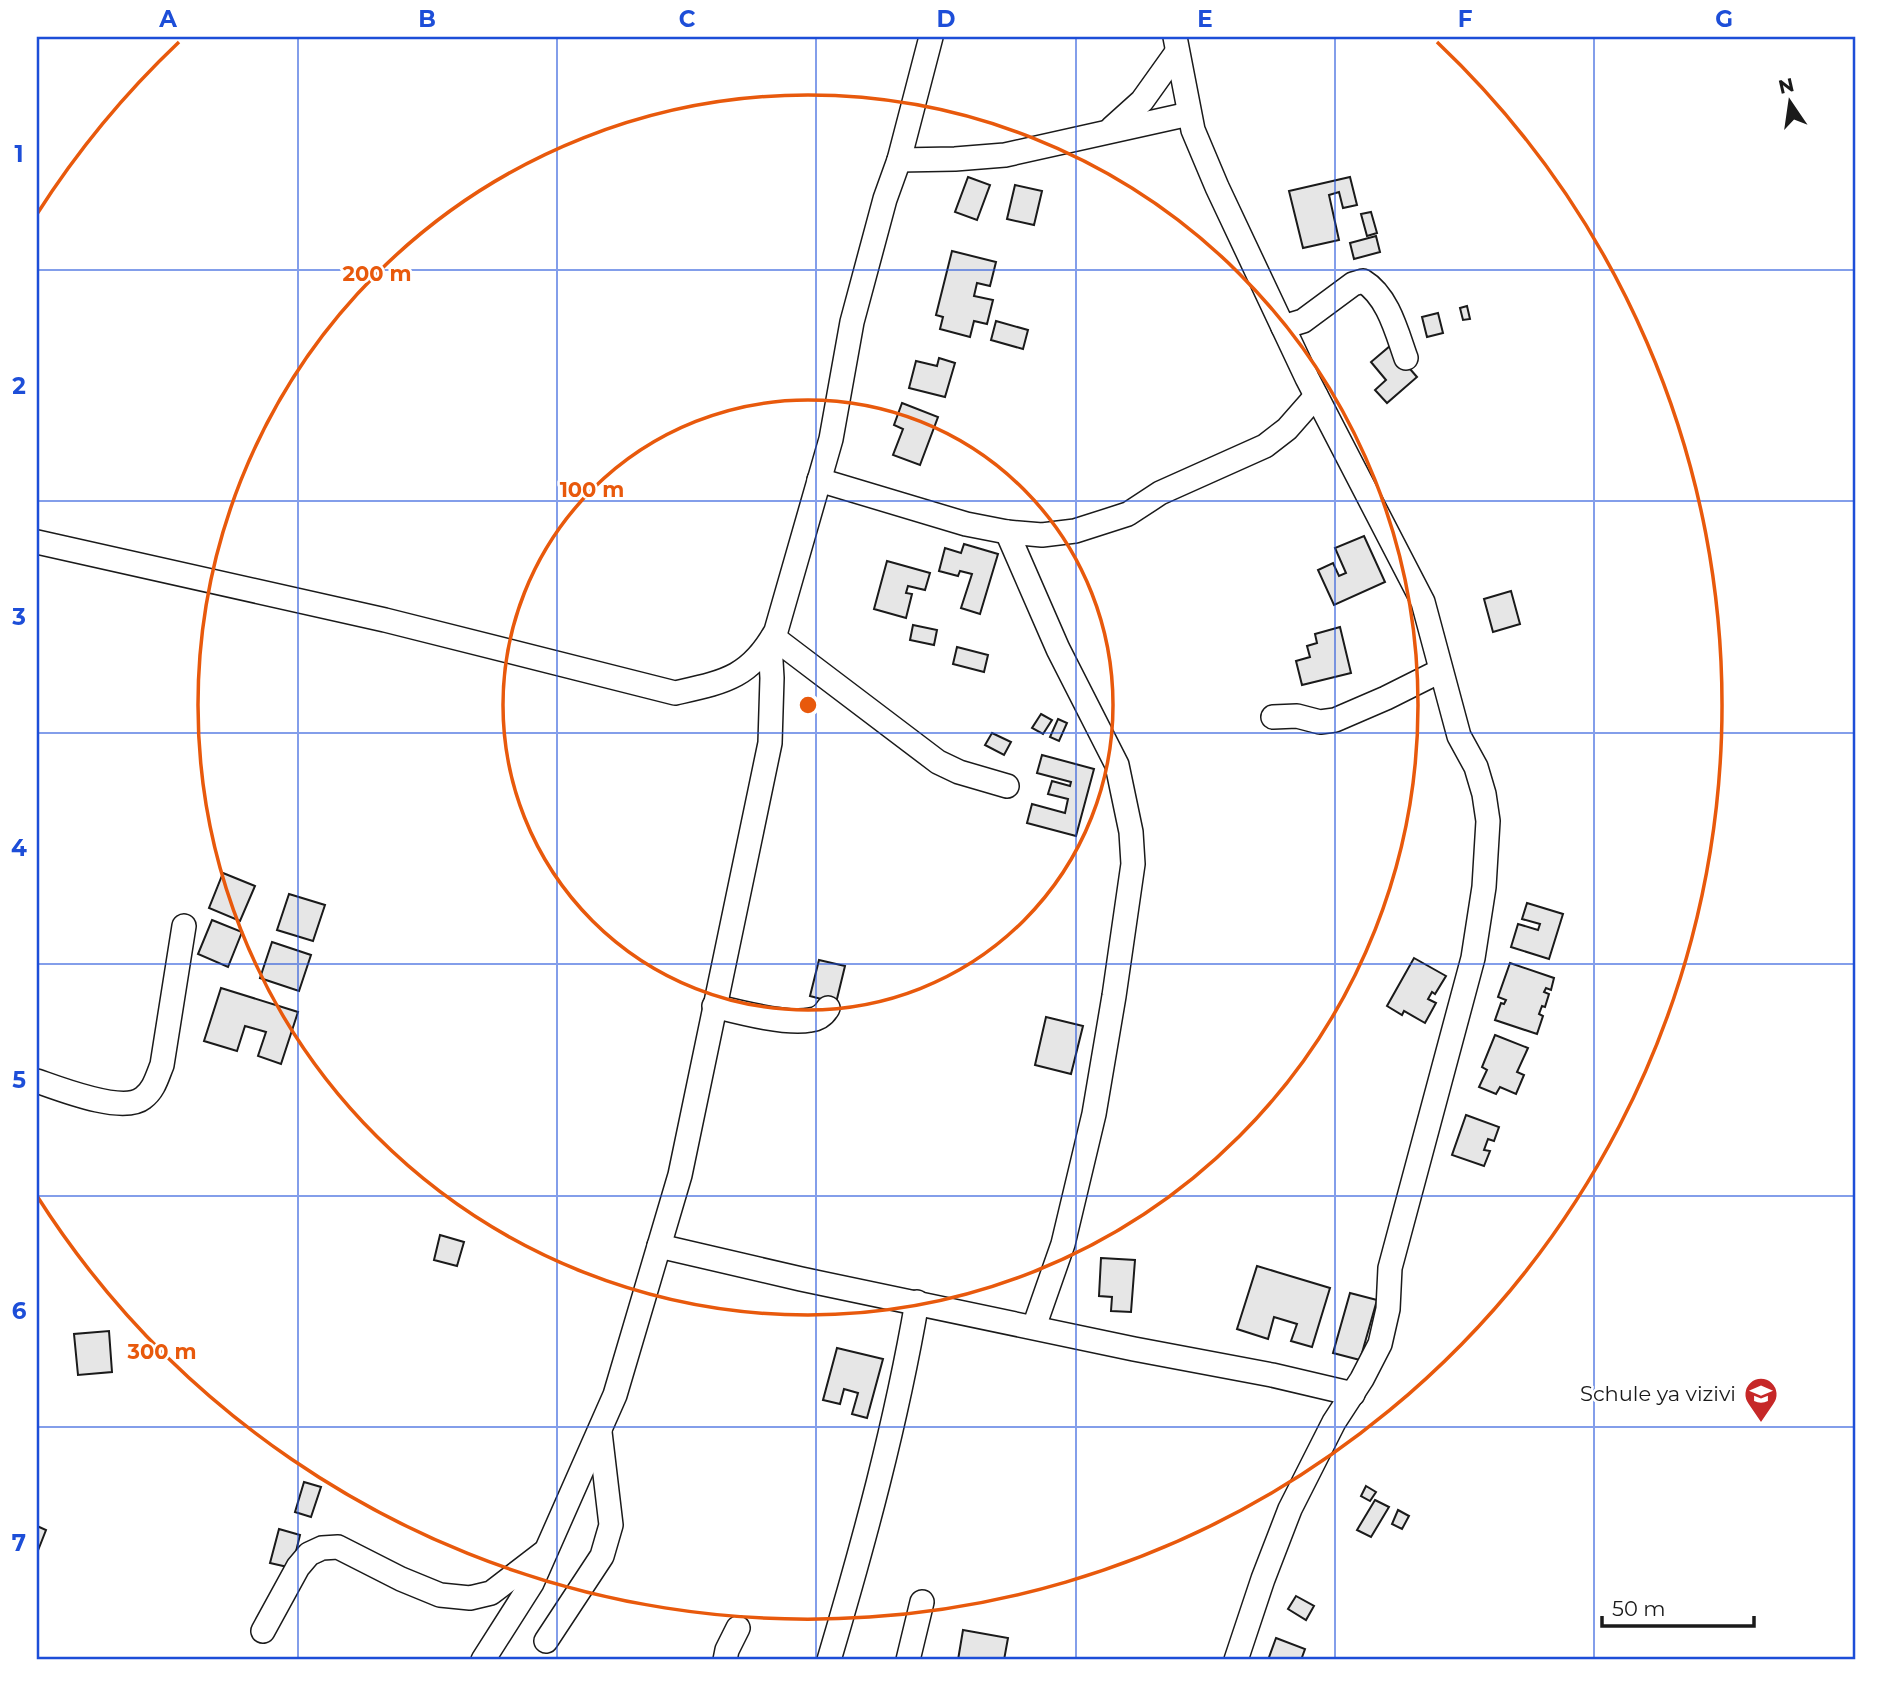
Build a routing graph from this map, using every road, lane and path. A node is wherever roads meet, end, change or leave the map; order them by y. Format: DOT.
graph roads {
  1 [pos="930,37"];
  2 [pos="1176,44"];
  3 [pos="1189,114"];
  4 [pos="1109,130"];
  5 [pos="899,160"];
  6 [pos="1283,327"];
  7 [pos="1406,358"];
  8 [pos="1316,396"];
  9 [pos="819,480"];
  10 [pos="1007,532"];
  11 [pos="37,542"];
  12 [pos="771,640"];
  13 [pos="1440,671"];
  14 [pos="1273,717"];
  15 [pos="1007,786"];
  16 [pos="184,926"];
  17 [pos="714,1006"];
  18 [pos="828,1008"];
  19 [pos="37,1081"];
  20 [pos="659,1246"];
  21 [pos="917,1302"];
  22 [pos="1034,1327"];
  23 [pos="1353,1394"];
  24 [pos="600,1428"];
  25 [pos="546,1551"];
  26 [pos="922,1602"];
  27 [pos="738,1628"];
  28 [pos="263,1631"];
  29 [pos="546,1641"];
  30 [pos="483,1660"];
  31 [pos="725,1660"];
  32 [pos="829,1660"];
  33 [pos="908,1660"];
  34 [pos="1236,1660"];
  1 -- 5 [label="street"];
  2 -- 3 [label="street"];
  2 -- 4 [label="street"];
  3 -- 4 [label="street"];
  3 -- 6 [label="street"];
  4 -- 5 [label="street"];
  5 -- 9 [label="street"];
  6 -- 7 [label="street"];
  6 -- 8 [label="street"];
  8 -- 10 [label="street"];
  8 -- 13 [label="street"];
  9 -- 10 [label="street"];
  9 -- 12 [label="street"];
  10 -- 22 [label="street"];
  11 -- 12 [label="street"];
  12 -- 15 [label="street"];
  12 -- 17 [label="street"];
  13 -- 14 [label="street"];
  13 -- 23 [label="street"];
  16 -- 19 [label="street"];
  17 -- 18 [label="street"];
  17 -- 20 [label="street"];
  20 -- 21 [label="street"];
  20 -- 24 [label="street"];
  21 -- 22 [label="street"];
  21 -- 32 [label="street"];
  22 -- 23 [label="street"];
  23 -- 34 [label="street"];
  24 -- 25 [label="street"];
  24 -- 29 [label="street"];
  25 -- 28 [label="street"];
  25 -- 30 [label="street"];
  26 -- 33 [label="street"];
  27 -- 31 [label="street"];
}
